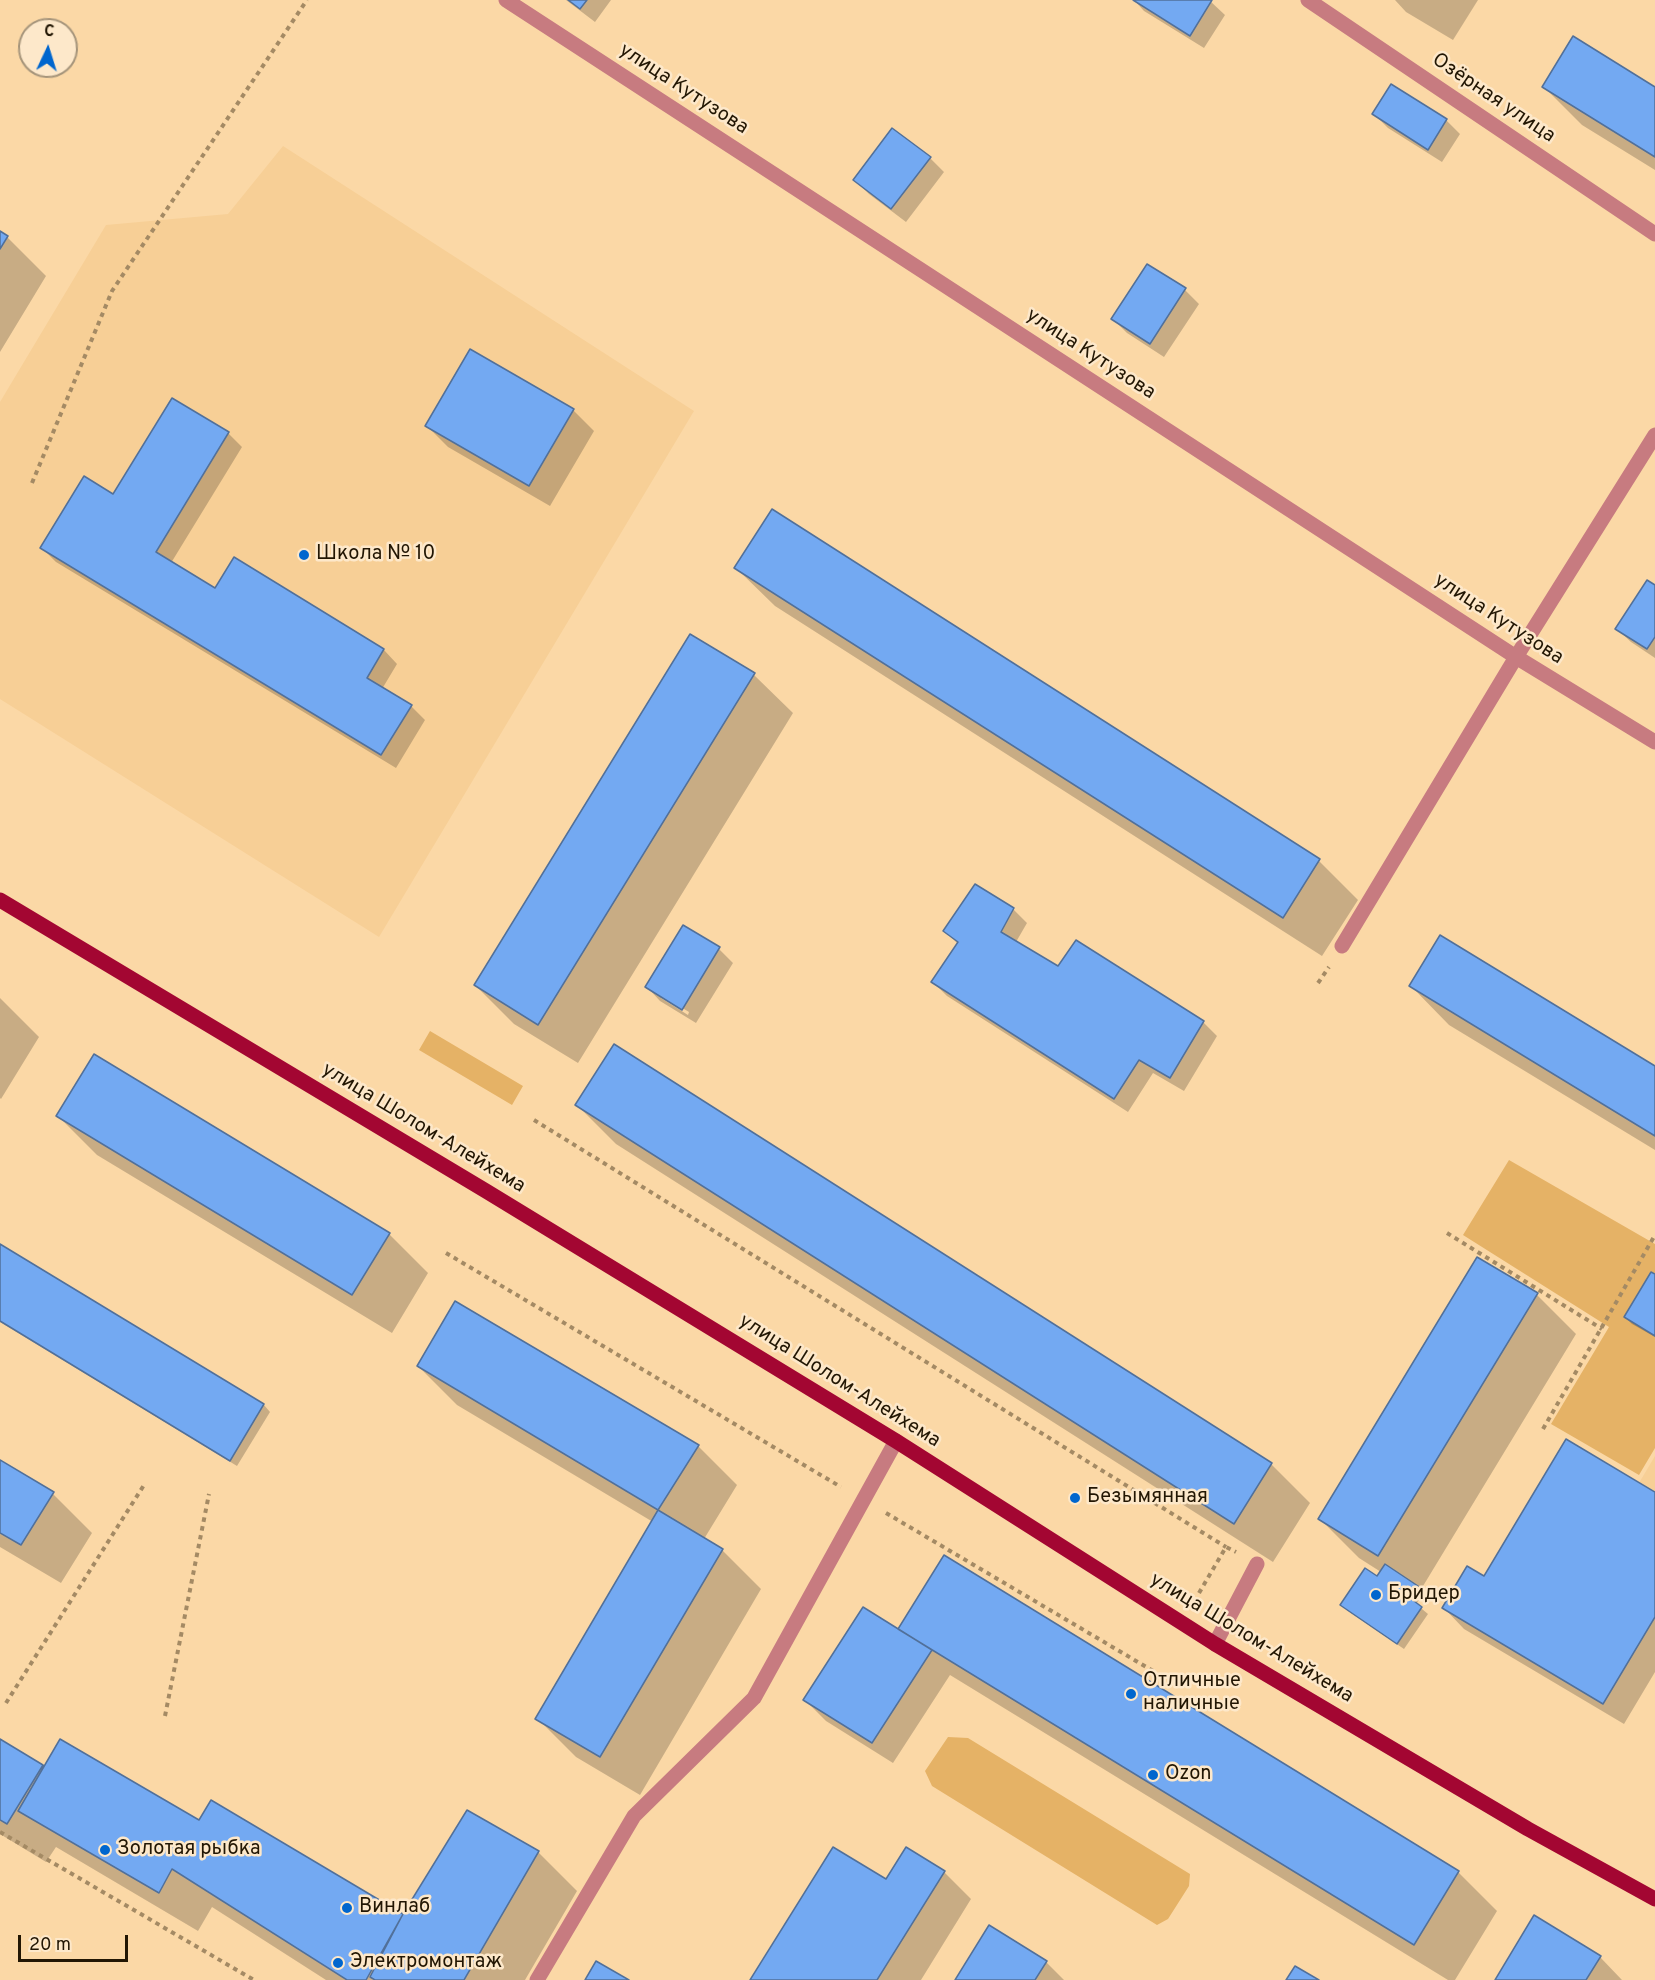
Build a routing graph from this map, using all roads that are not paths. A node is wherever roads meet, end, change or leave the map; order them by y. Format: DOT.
graph roads {
  1 [pos="506,0"];
  2 [pos="1308,0"];
  3 [pos="1655,234"];
  4 [pos="1655,435"];
  5 [pos="1516,657"];
  6 [pos="1655,742"];
  7 [pos="0,900"];
  8 [pos="1342,946"];
  9 [pos="896,1441"];
  10 [pos="1257,1564"];
  11 [pos="1215,1644"];
  12 [pos="1655,1899"];
  13 [pos="537,1980"];
  1 -- 5 [label="street, улица Кутузова"];
  2 -- 3 [label="street, Озёрная улица"];
  4 -- 5 [label="street"];
  5 -- 6 [label="street, улица Кутузова"];
  5 -- 8 [label="street"];
  7 -- 9 [label="main road, улица Шолом-Алейхема"];
  9 -- 11 [label="main road, улица Шолом-Алейхема"];
  9 -- 13 [label="street"];
  10 -- 11 [label="street"];
  11 -- 12 [label="main road, улица Шолом-Алейхема"];
}
